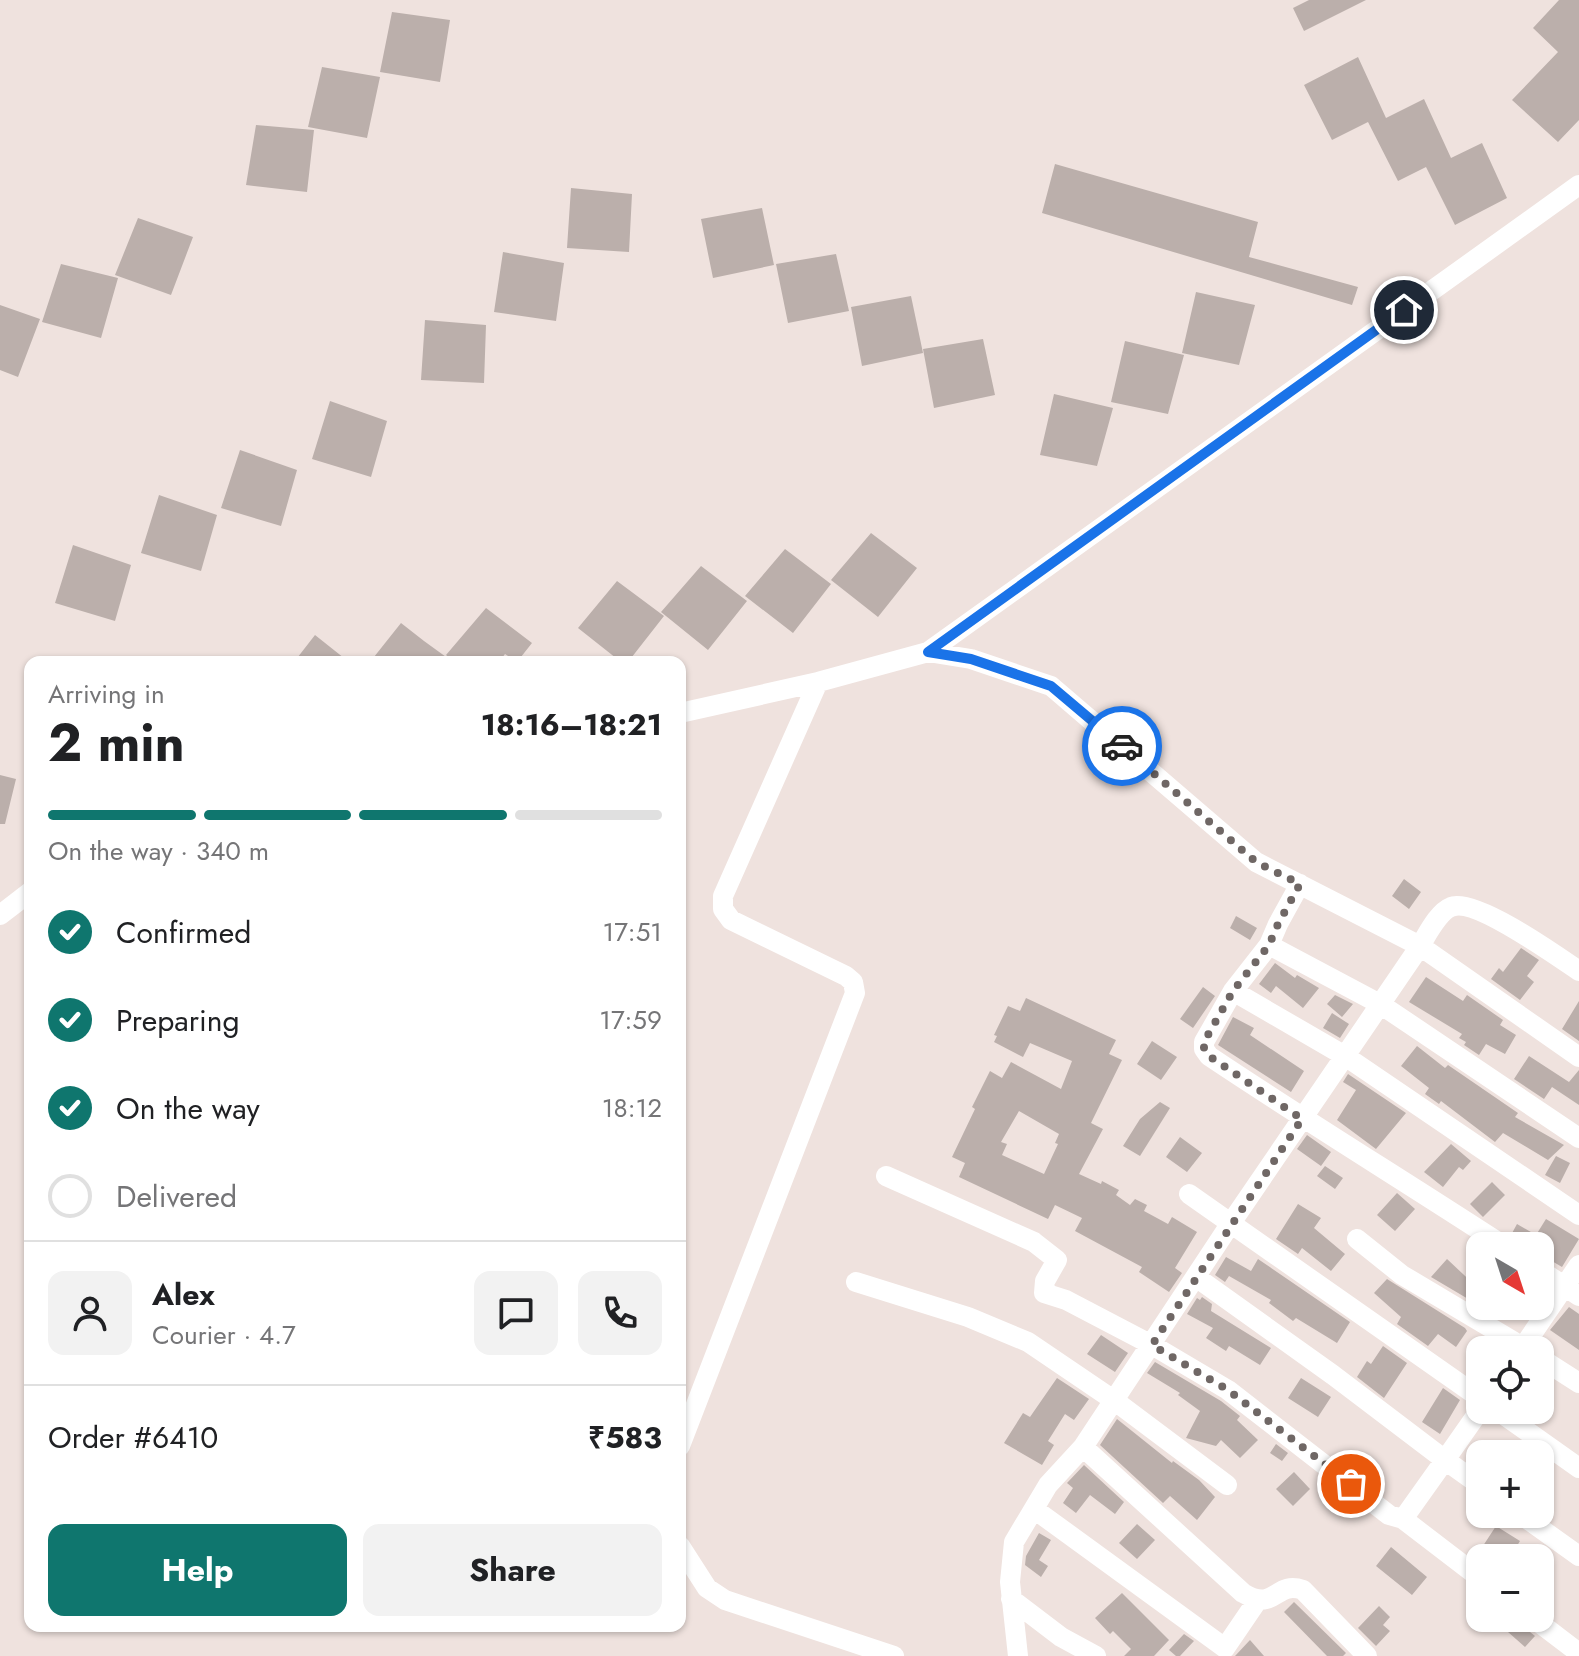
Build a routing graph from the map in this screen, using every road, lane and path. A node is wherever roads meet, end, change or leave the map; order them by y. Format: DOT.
graph roads {
  1 [pos="1579,185"];
  2 [pos="928,652"];
  3 [pos="818,682"];
  4 [pos="686,712"];
  5 [pos="1300,884"];
  6 [pos="24,897"];
  7 [pos="0,915"];
  8 [pos="1269,945"];
  9 [pos="1420,946"];
  10 [pos="1579,971"];
  11 [pos="1233,991"];
  12 [pos="1380,1004"];
  13 [pos="1345,1056"];
  14 [pos="1579,1057"];
  15 [pos="1302,1119"];
  16 [pos="1579,1138"];
  17 [pos="886,1176"];
  18 [pos="1189,1194"];
  19 [pos="1579,1215"];
  20 [pos="1231,1223"];
  21 [pos="1483,1232"];
  22 [pos="1357,1239"];
  23 [pos="1579,1265"];
  24 [pos="1196,1277"];
  25 [pos="1554,1279"];
  26 [pos="856,1282"];
  27 [pos="1572,1291"];
  28 [pos="1503,1336"];
  29 [pos="1539,1336"];
  30 [pos="1152,1345"];
  31 [pos="1554,1367"];
  32 [pos="1579,1383"];
  33 [pos="1466,1388"];
  34 [pos="1115,1401"];
  35 [pos="1470,1424"];
  36 [pos="1517,1424"];
  37 [pos="686,1430"];
  38 [pos="1083,1447"];
  39 [pos="1445,1460"];
  40 [pos="1579,1468"];
  41 [pos="1466,1475"];
  42 [pos="1227,1485"];
  43 [pos="1034,1509"];
  44 [pos="1403,1519"];
  45 [pos="1540,1528"];
  46 [pos="686,1555"];
  47 [pos="1579,1556"];
  48 [pos="1466,1567"];
  49 [pos="1011,1599"];
  50 [pos="1257,1601"];
  51 [pos="1551,1632"];
  52 [pos="1579,1653"];
  53 [pos="894,1656"];
  54 [pos="1018,1656"];
  55 [pos="1096,1656"];
  56 [pos="1367,1656"];
  1 -- 2 [label="street"];
  2 -- 3 [label="street"];
  2 -- 5 [label="street"];
  3 -- 4 [label="street"];
  3 -- 37 [label="street"];
  5 -- 8 [label="street"];
  5 -- 9 [label="street"];
  6 -- 7 [label="street"];
  8 -- 11 [label="street"];
  8 -- 12 [label="street"];
  9 -- 10 [label="street"];
  9 -- 12 [label="street"];
  9 -- 14 [label="street"];
  11 -- 13 [label="street"];
  11 -- 15 [label="street"];
  12 -- 13 [label="street"];
  12 -- 16 [label="street"];
  13 -- 15 [label="street"];
  13 -- 19 [label="street"];
  15 -- 20 [label="street"];
  15 -- 21 [label="street"];
  17 -- 30 [label="street"];
  18 -- 20 [label="street"];
  20 -- 24 [label="street"];
  20 -- 33 [label="street"];
  22 -- 28 [label="street"];
  23 -- 27 [label="street"];
  24 -- 30 [label="street"];
  24 -- 39 [label="street"];
  25 -- 27 [label="street"];
  26 -- 34 [label="street"];
  27 -- 29 [label="street"];
  30 -- 34 [label="street"];
  30 -- 44 [label="street"];
  31 -- 32 [label="street"];
  34 -- 38 [label="street"];
  34 -- 42 [label="street"];
  35 -- 39 [label="street"];
  36 -- 40 [label="street"];
  38 -- 43 [label="street"];
  38 -- 50 [label="street"];
  39 -- 41 [label="street"];
  39 -- 44 [label="street"];
  43 -- 49 [label="street"];
  43 -- 50 [label="street"];
  44 -- 48 [label="street"];
  45 -- 47 [label="street"];
  46 -- 53 [label="street"];
  49 -- 54 [label="street"];
  49 -- 55 [label="street"];
  50 -- 56 [label="street"];
  51 -- 52 [label="street"];
}
